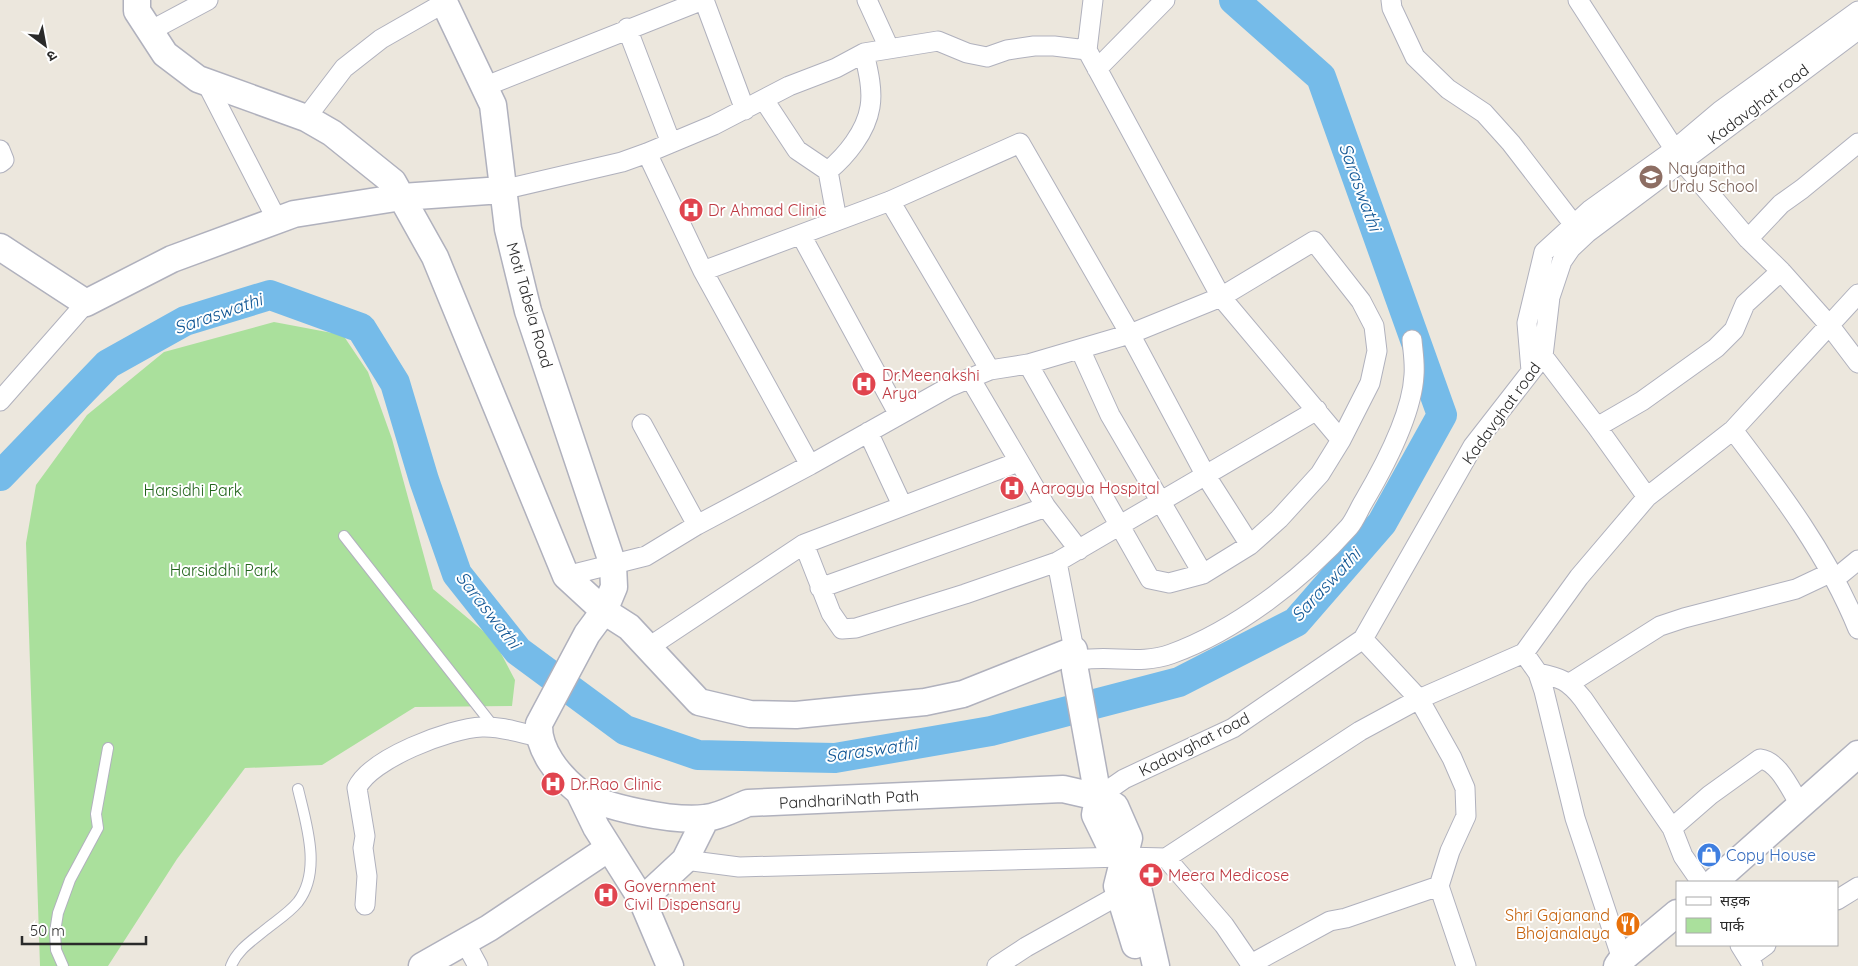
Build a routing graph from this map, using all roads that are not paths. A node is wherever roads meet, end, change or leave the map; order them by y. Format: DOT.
graph roads {
  1 [pos="208,0"];
  2 [pos="704,0"];
  3 [pos="867,0"];
  4 [pos="1092,0"];
  5 [pos="1391,0"];
  6 [pos="1578,0"];
  7 [pos="444,2"];
  8 [pos="1161,4"];
  9 [pos="138,11"];
  10 [pos="1858,11"];
  11 [pos="627,28"];
  12 [pos="1858,30"];
  13 [pos="889,48"];
  14 [pos="1087,50"];
  15 [pos="864,53"];
  16 [pos="1097,69"];
  17 [pos="206,82"];
  18 [pos="486,86"];
  19 [pos="766,98"];
  20 [pos="744,110"];
  21 [pos="306,118"];
  22 [pos="671,143"];
  23 [pos="1858,143"];
  24 [pos="0,150"];
  25 [pos="647,153"];
  26 [pos="1679,155"];
  27 [pos="0,163"];
  28 [pos="828,171"];
  29 [pos="502,190"];
  30 [pos="402,197"];
  31 [pos="890,201"];
  32 [pos="277,220"];
  33 [pos="837,220"];
  34 [pos="1578,231"];
  35 [pos="801,235"];
  36 [pos="1748,239"];
  37 [pos="0,247"];
  38 [pos="703,271"];
  39 [pos="1781,271"];
  40 [pos="1858,294"];
  41 [pos="1221,297"];
  42 [pos="86,303"];
  43 [pos="1830,326"];
  44 [pos="1130,334"];
  45 [pos="1412,340"];
  46 [pos="1080,350"];
  47 [pos="1543,356"];
  48 [pos="1028,364"];
  49 [pos="1858,364"];
  50 [pos="990,370"];
  51 [pos="1531,371"];
  52 [pos="970,378"];
  53 [pos="0,401"];
  54 [pos="1317,410"];
  55 [pos="899,415"];
  56 [pos="642,424"];
  57 [pos="1597,427"];
  58 [pos="1733,430"];
  59 [pos="868,432"];
  60 [pos="1341,440"];
  61 [pos="1018,462"];
  62 [pos="810,465"];
  63 [pos="1206,476"];
  64 [pos="1647,497"];
  65 [pos="1162,500"];
  66 [pos="902,506"];
  67 [pos="1046,507"];
  68 [pos="697,525"];
  69 [pos="1120,527"];
  70 [pos="344,536"];
  71 [pos="804,544"];
  72 [pos="1250,545"];
  73 [pos="1079,550"];
  74 [pos="1858,560"];
  75 [pos="1057,562"];
  76 [pos="1203,574"];
  77 [pos="1834,575"];
  78 [pos="614,576"];
  79 [pos="573,583"];
  80 [pos="820,588"];
  81 [pos="604,611"];
  82 [pos="629,627"];
  83 [pos="1858,628"];
  84 [pos="587,634"];
  85 [pos="1363,639"];
  86 [pos="650,647"];
  87 [pos="1524,653"];
  88 [pos="1074,660"];
  89 [pos="1538,673"];
  90 [pos="1570,683"];
  91 [pos="1419,699"];
  92 [pos="494,727"];
  93 [pos="539,730"];
  94 [pos="108,748"];
  95 [pos="1858,754"];
  96 [pos="298,789"];
  97 [pos="579,792"];
  98 [pos="1098,797"];
  99 [pos="1801,806"];
  100 [pos="706,818"];
  101 [pos="1672,828"];
  102 [pos="609,848"];
  103 [pos="1124,857"];
  104 [pos="1166,858"];
  105 [pos="685,860"];
  106 [pos="1700,881"];
  107 [pos="1715,881"];
  108 [pos="1439,886"];
  109 [pos="1858,887"];
  110 [pos="1119,895"];
  111 [pos="1838,899"];
  112 [pos="642,900"];
  113 [pos="365,905"];
  114 [pos="1676,914"];
  115 [pos="465,942"];
  116 [pos="1764,946"];
  117 [pos="1026,947"];
  118 [pos="1747,956"];
  119 [pos="1619,962"];
  120 [pos="1252,965"];
  121 [pos="63,966"];
  122 [pos="231,966"];
  123 [pos="422,966"];
  124 [pos="478,966"];
  125 [pos="670,966"];
  126 [pos="997,966"];
  127 [pos="1028,966"];
  128 [pos="1142,966"];
  129 [pos="1156,966"];
  130 [pos="1466,966"];
  1 -- 9 [label="street"];
  2 -- 11 [label="street"];
  2 -- 20 [label="street"];
  3 -- 13 [label="street"];
  4 -- 14 [label="street"];
  5 -- 34 [label="street"];
  6 -- 26 [label="street"];
  7 -- 18 [label="main road, Moti Tabela Road"];
  7 -- 21 [label="street"];
  8 -- 16 [label="street"];
  9 -- 17 [label="main road"];
  10 -- 26 [label="street"];
  11 -- 18 [label="street"];
  11 -- 22 [label="street"];
  12 -- 26 [label="street, Kadavghat road"];
  13 -- 14 [label="street"];
  13 -- 15 [label="street"];
  14 -- 16 [label="street"];
  15 -- 19 [label="street"];
  15 -- 28 [label="street"];
  16 -- 41 [label="street"];
  17 -- 21 [label="main road"];
  17 -- 32 [label="street"];
  18 -- 29 [label="main road, Moti Tabela Road"];
  19 -- 20 [label="street"];
  19 -- 28 [label="street"];
  20 -- 22 [label="street"];
  21 -- 30 [label="main road"];
  22 -- 25 [label="street"];
  23 -- 36 [label="street"];
  24 -- 27 [label="street"];
  25 -- 29 [label="street"];
  25 -- 38 [label="street"];
  26 -- 34 [label="street"];
  26 -- 36 [label="street"];
  28 -- 33 [label="street"];
  29 -- 30 [label="main road"];
  29 -- 78 [label="main road, Moti Tabela Road"];
  30 -- 32 [label="main road"];
  30 -- 79 [label="main road"];
  31 -- 33 [label="street"];
  31 -- 44 [label="street"];
  31 -- 50 [label="street"];
  32 -- 42 [label="main road"];
  33 -- 35 [label="street"];
  34 -- 47 [label="street, Kadavghat road"];
  34 -- 51 [label="street"];
  35 -- 38 [label="street"];
  35 -- 55 [label="street"];
  36 -- 39 [label="street"];
  37 -- 42 [label="main road"];
  38 -- 62 [label="street"];
  39 -- 43 [label="street"];
  39 -- 57 [label="street"];
  40 -- 43 [label="street"];
  41 -- 44 [label="street"];
  41 -- 54 [label="street"];
  41 -- 60 [label="street"];
  42 -- 53 [label="street"];
  43 -- 49 [label="street"];
  43 -- 58 [label="street"];
  44 -- 46 [label="street"];
  44 -- 63 [label="street"];
  45 -- 88 [label="street"];
  46 -- 48 [label="street"];
  46 -- 65 [label="street"];
  47 -- 51 [label="street, Kadavghat road"];
  47 -- 57 [label="street"];
  48 -- 50 [label="street"];
  48 -- 69 [label="street"];
  50 -- 52 [label="street"];
  51 -- 85 [label="street, Kadavghat road"];
  52 -- 55 [label="street"];
  52 -- 61 [label="street"];
  54 -- 60 [label="street"];
  54 -- 63 [label="street"];
  55 -- 59 [label="street"];
  56 -- 68 [label="street"];
  57 -- 64 [label="street"];
  58 -- 64 [label="street"];
  58 -- 77 [label="street"];
  59 -- 62 [label="street"];
  59 -- 66 [label="street"];
  60 -- 72 [label="street"];
  61 -- 66 [label="street"];
  61 -- 67 [label="street"];
  62 -- 68 [label="street"];
  63 -- 65 [label="street"];
  63 -- 72 [label="street"];
  64 -- 87 [label="street"];
  65 -- 69 [label="street"];
  65 -- 76 [label="street"];
  66 -- 71 [label="street"];
  67 -- 73 [label="street"];
  67 -- 80 [label="street"];
  68 -- 78 [label="street"];
  69 -- 73 [label="street"];
  69 -- 76 [label="street"];
  70 -- 92 [label="lane"];
  71 -- 80 [label="street"];
  71 -- 86 [label="street"];
  72 -- 76 [label="street"];
  73 -- 75 [label="street"];
  74 -- 77 [label="street"];
  75 -- 80 [label="street"];
  75 -- 88 [label="street"];
  77 -- 83 [label="street"];
  77 -- 90 [label="street"];
  78 -- 79 [label="street"];
  78 -- 81 [label="main road"];
  78 -- 82 [label="main road, Moti Tabela Road"];
  79 -- 81 [label="main road"];
  79 -- 84 [label="main road"];
  81 -- 82 [label="main road"];
  81 -- 84 [label="main road"];
  82 -- 86 [label="main road"];
  84 -- 93 [label="main road"];
  85 -- 91 [label="street"];
  85 -- 98 [label="street, Kadavghat road"];
  86 -- 88 [label="main road"];
  87 -- 89 [label="street"];
  87 -- 91 [label="street"];
  88 -- 98 [label="main road"];
  89 -- 90 [label="street"];
  89 -- 119 [label="street"];
  90 -- 101 [label="street"];
  91 -- 104 [label="street"];
  91 -- 108 [label="street"];
  92 -- 93 [label="street"];
  92 -- 113 [label="street"];
  93 -- 97 [label="main road"];
  94 -- 121 [label="lane"];
  95 -- 99 [label="main road"];
  96 -- 122 [label="lane"];
  97 -- 100 [label="main road"];
  97 -- 102 [label="main road"];
  98 -- 100 [label="main road, PandhariNath Path"];
  98 -- 103 [label="main road, PandhariNath Path"];
  99 -- 101 [label="street"];
  99 -- 107 [label="main road"];
  100 -- 105 [label="main road"];
  101 -- 106 [label="street"];
  102 -- 112 [label="main road"];
  102 -- 115 [label="main road"];
  103 -- 104 [label="street"];
  103 -- 105 [label="street"];
  103 -- 110 [label="main road, PandhariNath Path"];
  103 -- 129 [label="main road"];
  104 -- 120 [label="street"];
  105 -- 112 [label="main road"];
  108 -- 120 [label="street"];
  108 -- 130 [label="street"];
  109 -- 111 [label="street"];
  110 -- 117 [label="street"];
  110 -- 128 [label="main road"];
  112 -- 125 [label="main road"];
  114 -- 119 [label="main road"];
  115 -- 123 [label="main road"];
  115 -- 124 [label="street"];
  116 -- 118 [label="street"];
  117 -- 126 [label="street"];
  117 -- 127 [label="street"];
}
